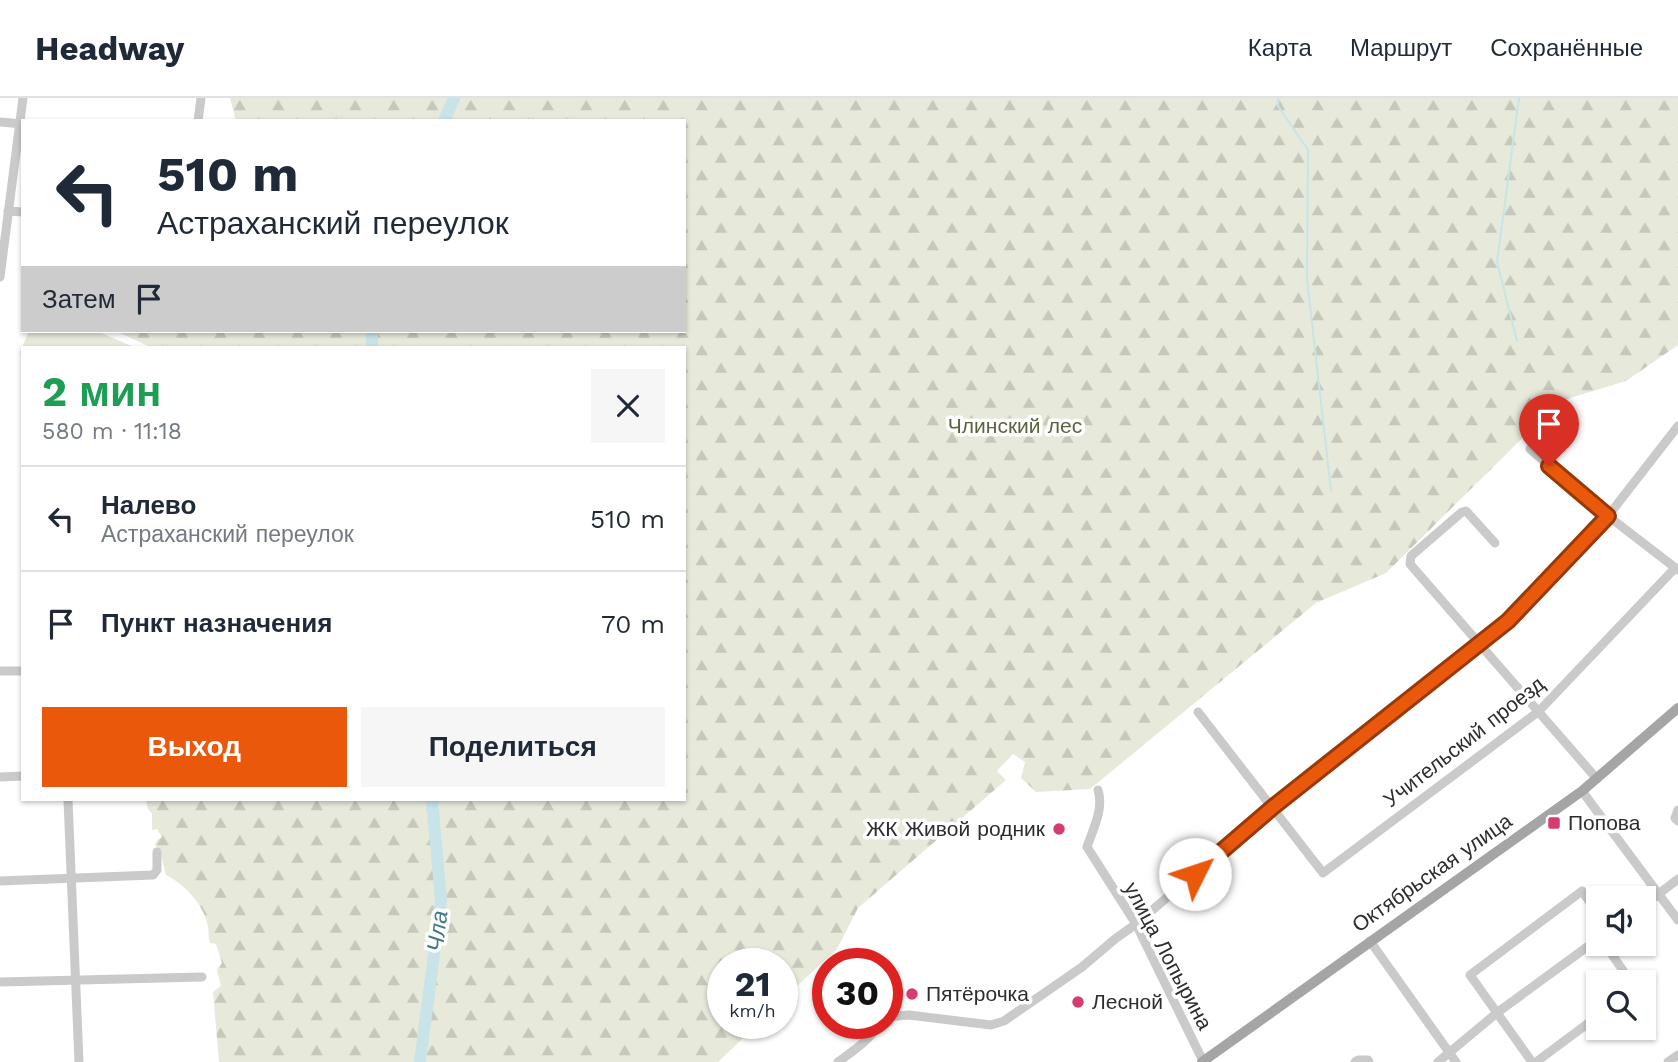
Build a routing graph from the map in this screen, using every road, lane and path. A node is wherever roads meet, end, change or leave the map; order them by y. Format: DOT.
graph roads {
  1 [pos="23,98"];
  2 [pos="201,98"];
  3 [pos="22,119"];
  4 [pos="198,119"];
  5 [pos="0,122"];
  6 [pos="21,124"];
  7 [pos="21,130"];
  8 [pos="8,211"];
  9 [pos="21,212"];
  10 [pos="0,277"];
  11 [pos="1678,426"];
  12 [pos="1530,449"];
  13 [pos="1608,516"];
  14 [pos="1495,542"];
  15 [pos="1676,569"];
  16 [pos="1479,646"];
  17 [pos="0,671"];
  18 [pos="21,671"];
  19 [pos="1678,708"];
  20 [pos="1198,712"];
  21 [pos="1538,712"];
  22 [pos="21,776"];
  23 [pos="0,777"];
  24 [pos="1597,779"];
  25 [pos="1098,790"];
  26 [pos="1582,791"];
  27 [pos="68,801"];
  28 [pos="1273,807"];
  29 [pos="1678,810"];
  30 [pos="1678,821"];
  31 [pos="158,852"];
  32 [pos="71,879"];
  33 [pos="1678,879"];
  34 [pos="0,881"];
  35 [pos="1659,894"];
  36 [pos="1656,896"];
  37 [pos="1586,897"];
  38 [pos="1678,920"];
  39 [pos="1136,924"];
  40 [pos="1370,941"];
  41 [pos="1586,948"];
  42 [pos="202,977"];
  43 [pos="75,981"];
  44 [pos="0,982"];
  45 [pos="1498,1012"];
  46 [pos="903,1016"];
  47 [pos="1586,1025"];
  48 [pos="867,1039"];
  49 [pos="1449,1053"];
  50 [pos="1678,1055"];
  51 [pos="79,1062"];
  52 [pos="838,1062"];
  53 [pos="1202,1062"];
  54 [pos="1355,1062"];
  55 [pos="1369,1062"];
  56 [pos="1438,1062"];
  57 [pos="1456,1062"];
  58 [pos="1534,1062"];
  59 [pos="1668,1062"];
  1 -- 3 [label="street"];
  2 -- 4 [label="street"];
  5 -- 6 [label="street"];
  7 -- 8 [label="street"];
  8 -- 9 [label="street"];
  8 -- 10 [label="street"];
  11 -- 13 [label="street"];
  12 -- 13 [label="street"];
  13 -- 15 [label="street"];
  13 -- 16 [label="street"];
  14 -- 16 [label="street"];
  15 -- 21 [label="street, Учительский проезд"];
  16 -- 21 [label="street"];
  16 -- 28 [label="street"];
  17 -- 18 [label="street"];
  19 -- 24 [label="main road, Октябрьская улица"];
  20 -- 28 [label="street"];
  21 -- 24 [label="street"];
  21 -- 28 [label="street, Учительский проезд"];
  22 -- 23 [label="street"];
  24 -- 26 [label="main road, Октябрьская улица"];
  25 -- 39 [label="street, улица Лопырина"];
  26 -- 35 [label="street"];
  26 -- 40 [label="main road, Октябрьская улица"];
  27 -- 32 [label="street"];
  28 -- 39 [label="street"];
  29 -- 30 [label="street"];
  31 -- 32 [label="street"];
  32 -- 34 [label="street"];
  32 -- 43 [label="street"];
  33 -- 35 [label="street"];
  35 -- 36 [label="street"];
  35 -- 38 [label="street"];
  37 -- 45 [label="street"];
  39 -- 46 [label="street"];
  39 -- 53 [label="street, улица Лопырина"];
  40 -- 49 [label="street"];
  40 -- 53 [label="main road, Октябрьская улица"];
  41 -- 45 [label="street"];
  42 -- 43 [label="street"];
  43 -- 44 [label="street"];
  43 -- 51 [label="street"];
  45 -- 49 [label="street"];
  45 -- 58 [label="street"];
  47 -- 58 [label="street"];
  48 -- 52 [label="street"];
  49 -- 56 [label="street"];
  49 -- 57 [label="street"];
  50 -- 59 [label="street"];
  54 -- 55 [label="street"];
}
